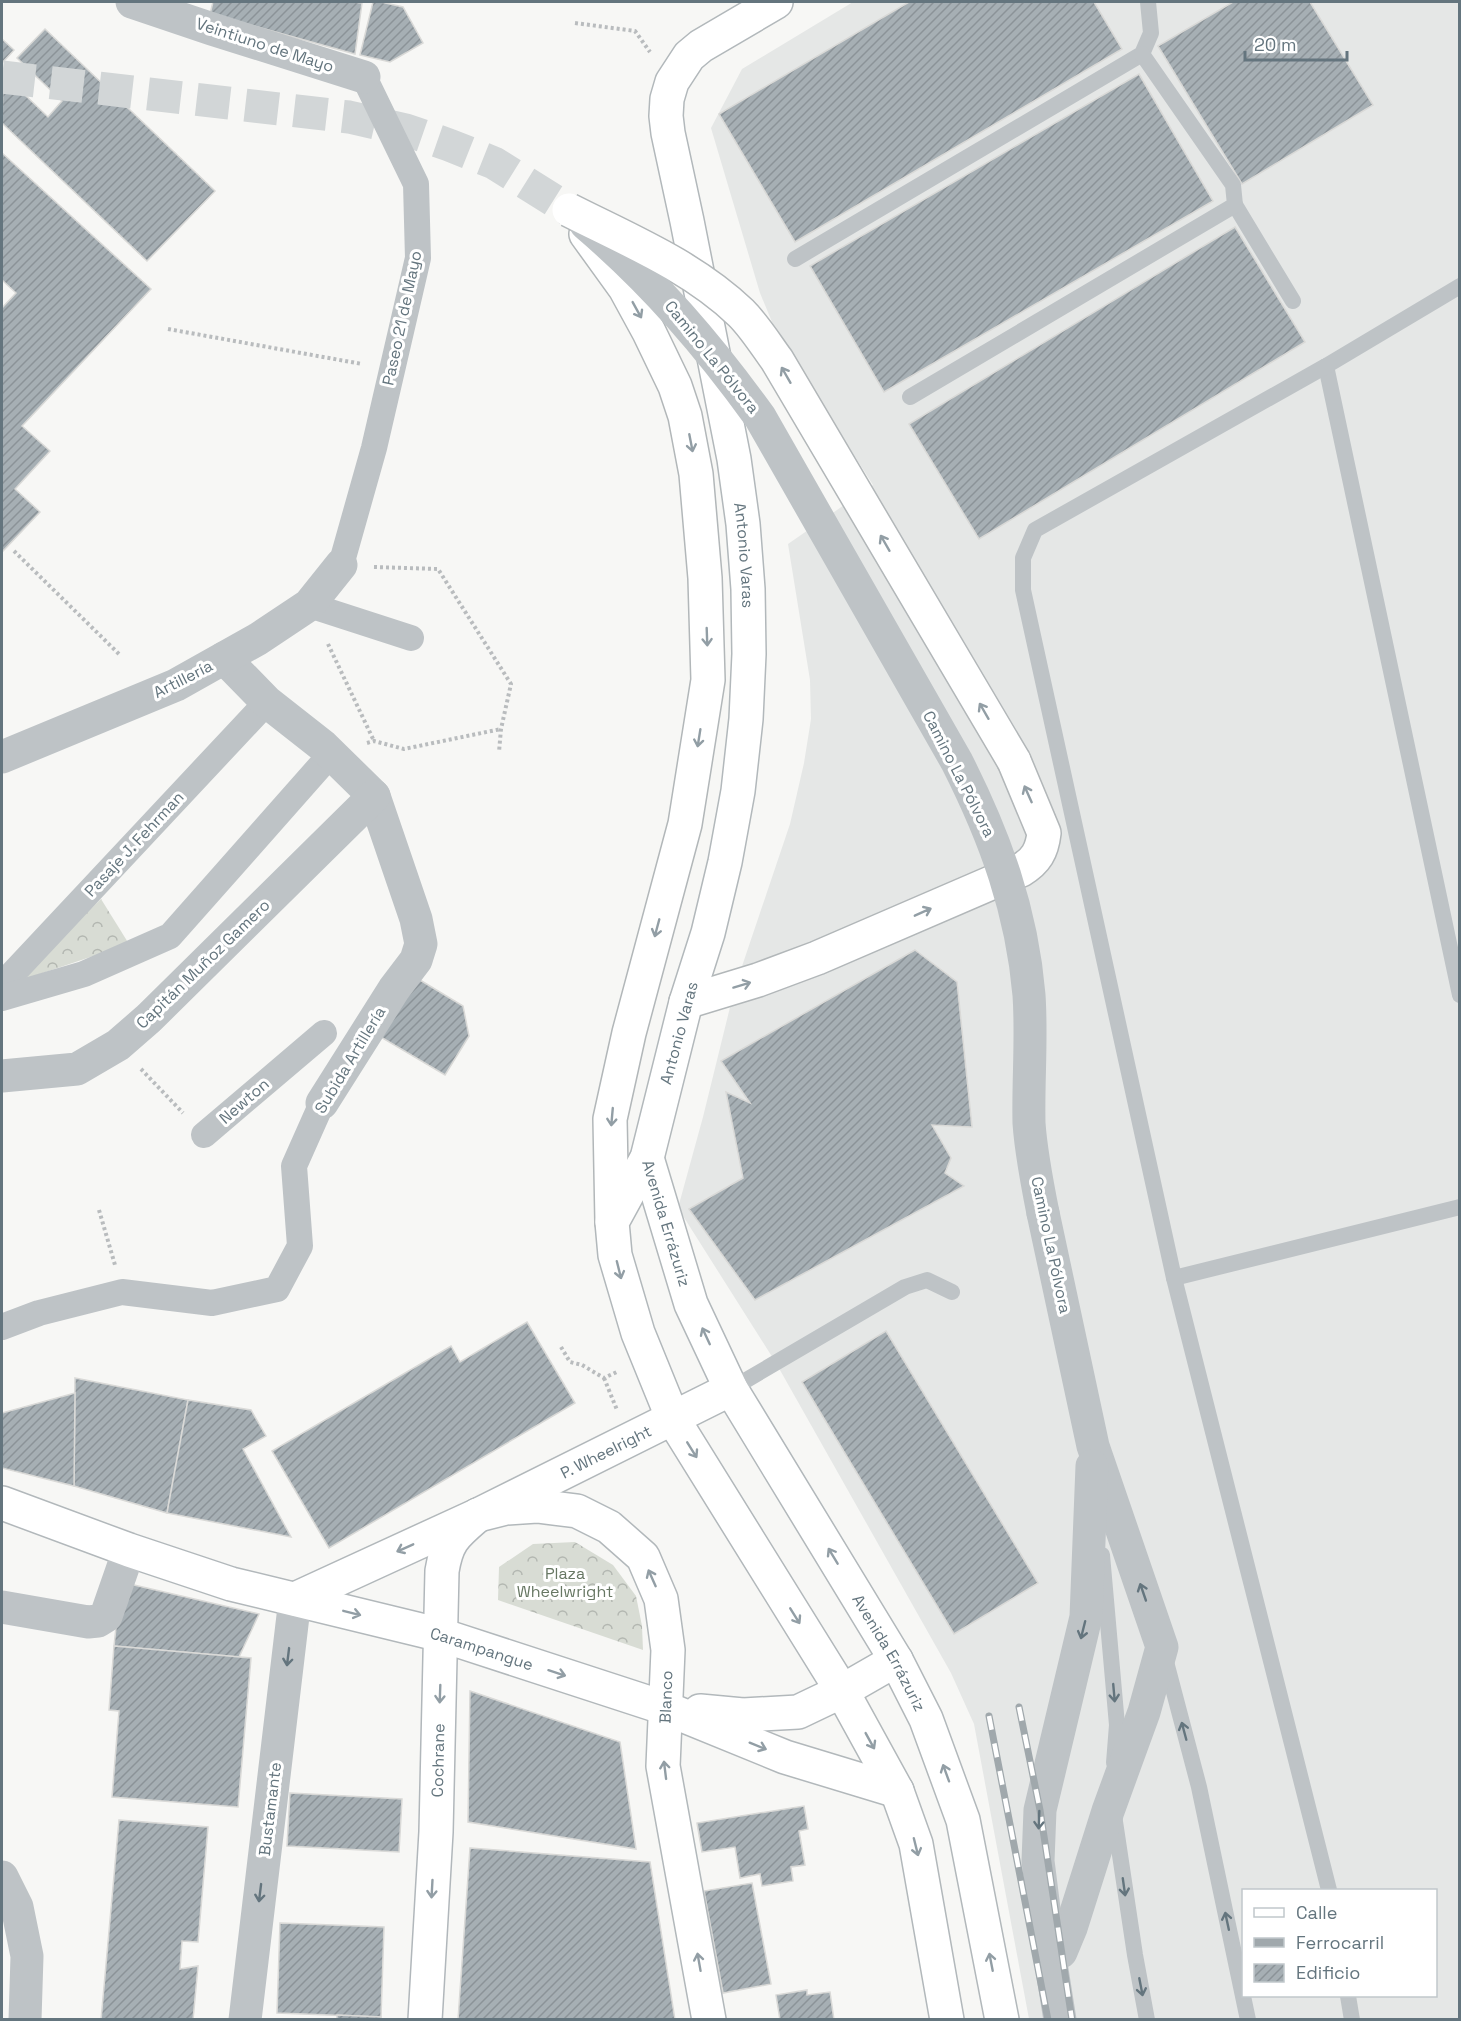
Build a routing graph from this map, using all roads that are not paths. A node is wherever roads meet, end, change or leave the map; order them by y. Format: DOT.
graph roads {
  1 [pos="132,2"];
  2 [pos="776,2"];
  3 [pos="1148,2"];
  4 [pos="1142,54"];
  5 [pos="364,77"];
  6 [pos="1235,205"];
  7 [pos="569,210"];
  8 [pos="795,259"];
  9 [pos="1460,286"];
  10 [pos="1293,301"];
  11 [pos="1326,366"];
  12 [pos="910,397"];
  13 [pos="341,565"];
  14 [pos="309,605"];
  15 [pos="411,639"];
  16 [pos="224,658"];
  17 [pos="267,702"];
  18 [pos="331,754"];
  19 [pos="2,758"];
  20 [pos="374,796"];
  21 [pos="2,985"];
  22 [pos="1460,995"];
  23 [pos="2,998"];
  24 [pos="686,1002"];
  25 [pos="324,1033"];
  26 [pos="2,1076"];
  27 [pos="322,1103"];
  28 [pos="204,1135"];
  29 [pos="647,1158"];
  30 [pos="1460,1207"];
  31 [pos="612,1222"];
  32 [pos="1174,1278"];
  33 [pos="952,1292"];
  34 [pos="2,1327"];
  35 [pos="731,1389"];
  36 [pos="673,1419"];
  37 [pos="1093,1446"];
  38 [pos="2,1503"];
  39 [pos="478,1515"];
  40 [pos="129,1550"];
  41 [pos="295,1599"];
  42 [pos="2,1607"];
  43 [pos="441,1635"];
  44 [pos="1162,1647"];
  45 [pos="896,1660"];
  46 [pos="842,1691"];
  47 [pos="665,1708"];
  48 [pos="897,1791"];
  49 [pos="1112,1802"];
  50 [pos="2,1877"];
  51 [pos="1329,1889"];
  52 [pos="24,1940"];
  53 [pos="1050,1957"];
  54 [pos="1242,1991"];
  55 [pos="1243,1997"];
  56 [pos="1348,1997"];
  57 [pos="2,1998"];
  58 [pos="25,2019"];
  59 [pos="245,2019"];
  60 [pos="425,2019"];
  61 [pos="709,2019"];
  62 [pos="947,2019"];
  63 [pos="1002,2019"];
  64 [pos="1060,2019"];
  65 [pos="1147,2019"];
  66 [pos="1248,2019"];
  67 [pos="1352,2019"];
  1 -- 5 [label="street, Veintiuno de Mayo"];
  2 -- 24 [label="main road, Antonio Varas"];
  3 -- 4 [label="lane"];
  4 -- 6 [label="lane"];
  4 -- 8 [label="lane"];
  5 -- 13 [label="street, Paseo 21 de Mayo"];
  6 -- 10 [label="lane"];
  6 -- 12 [label="lane"];
  24 -- 7 [label="main road, one-way, bridge"];
  7 -- 31 [label="main road, one-way"];
  7 -- 37 [label="street, Camino La Pólvora, bridge"];
  9 -- 11 [label="lane"];
  11 -- 22 [label="lane"];
  11 -- 32 [label="lane"];
  13 -- 14 [label="street, Artillería"];
  14 -- 15 [label="street"];
  14 -- 16 [label="street, Artillería"];
  16 -- 17 [label="street, Subida Artillería"];
  16 -- 19 [label="street, Artillería"];
  17 -- 18 [label="street, Subida Artillería"];
  17 -- 21 [label="street, Pasaje J. Fehrman"];
  18 -- 20 [label="street, Subida Artillería"];
  18 -- 23 [label="street"];
  20 -- 26 [label="street, Capitán Muñoz Gamero"];
  20 -- 27 [label="street, Subida Artillería"];
  24 -- 29 [label="main road, Antonio Varas"];
  25 -- 28 [label="street, Newton"];
  27 -- 34 [label="street, Subida Artillería"];
  29 -- 31 [label="main road, Avenida Errázuriz"];
  35 -- 29 [label="main road, Avenida Errázuriz, one-way"];
  30 -- 32 [label="lane"];
  31 -- 36 [label="main road, one-way"];
  32 -- 51 [label="lane"];
  33 -- 35 [label="lane"];
  35 -- 36 [label="main road, P. Wheelright"];
  45 -- 35 [label="main road, Avenida Errázuriz, one-way"];
  36 -- 39 [label="main road, P. Wheelright"];
  36 -- 46 [label="main road, one-way"];
  44 -- 37 [label="street, one-way"];
  37 -- 49 [label="lane, one-way"];
  37 -- 53 [label="street, one-way"];
  38 -- 40 [label="main road, Carampangue"];
  39 -- 41 [label="main road, one-way"];
  39 -- 43 [label="main road, Cochrane"];
  47 -- 39 [label="main road, Blanco, one-way"];
  40 -- 41 [label="main road, Carampangue"];
  40 -- 42 [label="street"];
  41 -- 43 [label="main road, Carampangue, one-way"];
  41 -- 59 [label="street, Bustamante, one-way"];
  43 -- 47 [label="main road, Carampangue, one-way"];
  43 -- 60 [label="main road, Cochrane, one-way"];
  44 -- 49 [label="street"];
  54 -- 44 [label="lane, one-way"];
  45 -- 46 [label="main road, Carampangue"];
  63 -- 45 [label="main road, Avenida Errázuriz, one-way"];
  46 -- 47 [label="main road, Carampangue"];
  46 -- 48 [label="main road, one-way"];
  47 -- 48 [label="main road, Carampangue, one-way"];
  61 -- 47 [label="main road, Blanco, one-way"];
  48 -- 62 [label="main road, one-way"];
  49 -- 53 [label="street"];
  49 -- 65 [label="lane, one-way"];
  50 -- 52 [label="street"];
  52 -- 57 [label="street"];
  52 -- 58 [label="street"];
  53 -- 64 [label="street"];
  66 -- 55 [label="lane, one-way"];
  56 -- 67 [label="lane"];
}
